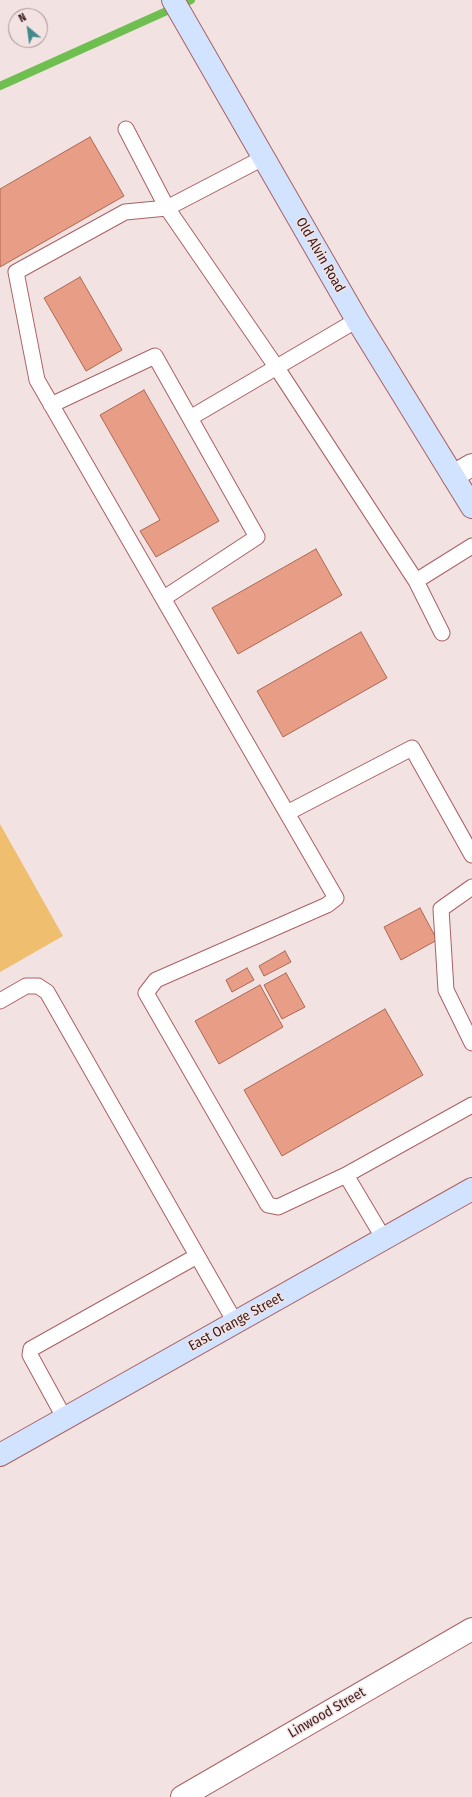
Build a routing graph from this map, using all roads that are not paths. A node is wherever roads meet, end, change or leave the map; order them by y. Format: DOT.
graph roads {
  1 [pos="173,0"];
  2 [pos="126,129"];
  3 [pos="263,158"];
  4 [pos="167,208"];
  5 [pos="357,320"];
  6 [pos="277,368"];
  7 [pos="51,405"];
  8 [pos="190,418"];
  9 [pos="472,465"];
  10 [pos="453,476"];
  11 [pos="472,507"];
  12 [pos="472,546"];
  13 [pos="416,582"];
  14 [pos="164,598"];
  15 [pos="442,633"];
  16 [pos="287,813"];
  17 [pos="472,855"];
  18 [pos="472,887"];
  19 [pos="0,1001"];
  20 [pos="472,1043"];
  21 [pos="472,1105"];
  22 [pos="346,1176"];
  23 [pos="472,1189"];
  24 [pos="384,1239"];
  25 [pos="197,1256"];
  26 [pos="236,1322"];
  27 [pos="65,1419"];
  28 [pos="0,1456"];
  29 [pos="472,1629"];
  30 [pos="182,1797"];
  1 -- 3 [label="street, Old Alvin Road"];
  2 -- 4 [label="lane"];
  3 -- 4 [label="lane"];
  3 -- 5 [label="street, Old Alvin Road"];
  4 -- 6 [label="lane"];
  4 -- 7 [label="lane"];
  5 -- 6 [label="lane"];
  5 -- 10 [label="street, Old Alvin Road"];
  6 -- 8 [label="lane"];
  6 -- 13 [label="lane"];
  7 -- 8 [label="lane"];
  7 -- 14 [label="lane"];
  8 -- 14 [label="lane"];
  9 -- 10 [label="street"];
  10 -- 11 [label="street, Old Alvin Road"];
  12 -- 13 [label="lane"];
  13 -- 15 [label="lane"];
  14 -- 16 [label="lane"];
  16 -- 17 [label="lane"];
  16 -- 22 [label="lane"];
  18 -- 20 [label="lane"];
  19 -- 25 [label="lane"];
  21 -- 22 [label="lane"];
  22 -- 24 [label="lane"];
  23 -- 24 [label="street, East Orange Street"];
  24 -- 26 [label="street, East Orange Street"];
  25 -- 26 [label="lane"];
  25 -- 27 [label="lane"];
  26 -- 27 [label="street, East Orange Street"];
  27 -- 28 [label="street, East Orange Street"];
  29 -- 30 [label="street, Linwood Street"];
}
